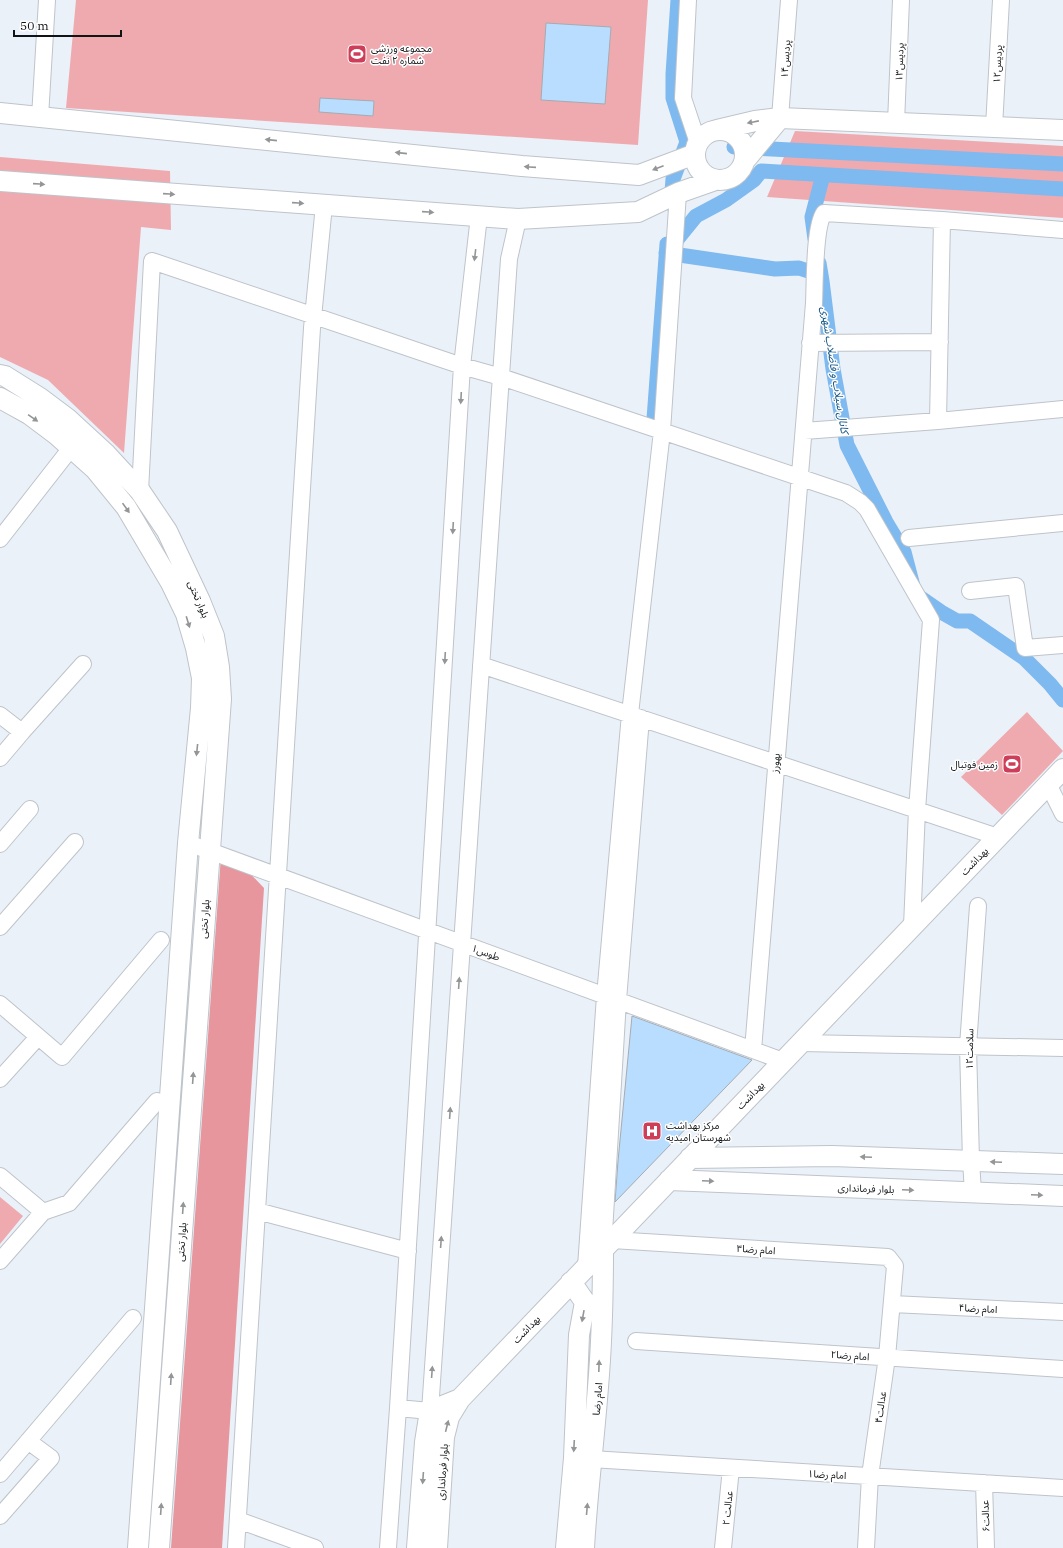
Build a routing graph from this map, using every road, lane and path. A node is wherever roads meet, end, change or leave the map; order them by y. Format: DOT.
graph roads {
  1 [pos="47,0"];
  2 [pos="688,0"];
  3 [pos="789,0"];
  4 [pos="901,0"];
  5 [pos="1001,0"];
  6 [pos="0,114"];
  7 [pos="40,116"];
  8 [pos="780,118"];
  9 [pos="896,123"];
  10 [pos="994,127"];
  11 [pos="717,130"];
  12 [pos="1063,130"];
  13 [pos="696,148"];
  14 [pos="746,159"];
  15 [pos="716,180"];
  16 [pos="0,181"];
  17 [pos="678,193"];
  18 [pos="324,205"];
  19 [pos="479,216"];
  20 [pos="518,219"];
  21 [pos="942,220"];
  22 [pos="1063,230"];
  23 [pos="313,316"];
  24 [pos="940,342"];
  25 [pos="810,343"];
  26 [pos="462,366"];
  27 [pos="0,375"];
  28 [pos="501,377"];
  29 [pos="0,398"];
  30 [pos="1063,409"];
  31 [pos="938,421"];
  32 [pos="662,431"];
  33 [pos="804,431"];
  34 [pos="71,448"];
  35 [pos="800,478"];
  36 [pos="140,491"];
  37 [pos="1063,523"];
  38 [pos="909,538"];
  39 [pos="0,539"];
  40 [pos="970,591"];
  41 [pos="1063,645"];
  42 [pos="83,664"];
  43 [pos="481,665"];
  44 [pos="0,715"];
  45 [pos="636,716"];
  46 [pos="22,732"];
  47 [pos="0,758"];
  48 [pos="776,763"];
  49 [pos="1063,769"];
  50 [pos="1048,784"];
  51 [pos="30,809"];
  52 [pos="917,810"];
  53 [pos="1063,814"];
  54 [pos="998,837"];
  55 [pos="75,842"];
  56 [pos="188,843"];
  57 [pos="0,844"];
  58 [pos="209,851"];
  59 [pos="278,876"];
  60 [pos="978,906"];
  61 [pos="2,918"];
  62 [pos="912,926"];
  63 [pos="429,931"];
  64 [pos="161,940"];
  65 [pos="462,943"];
  66 [pos="611,998"];
  67 [pos="0,1004"];
  68 [pos="38,1037"];
  69 [pos="801,1043"];
  70 [pos="968,1046"];
  71 [pos="1063,1048"];
  72 [pos="753,1050"];
  73 [pos="783,1061"];
  74 [pos="0,1079"];
  75 [pos="157,1101"];
  76 [pos="690,1158"];
  77 [pos="971,1161"];
  78 [pos="1063,1164"];
  79 [pos="0,1176"];
  80 [pos="669,1180"];
  81 [pos="973,1192"];
  82 [pos="1063,1196"];
  83 [pos="257,1211"];
  84 [pos="43,1212"];
  85 [pos="607,1244"];
  86 [pos="408,1250"];
  87 [pos="0,1261"];
  88 [pos="895,1266"];
  89 [pos="586,1267"];
  90 [pos="571,1282"];
  91 [pos="892,1304"];
  92 [pos="1063,1312"];
  93 [pos="134,1318"];
  94 [pos="636,1341"];
  95 [pos="887,1357"];
  96 [pos="1063,1369"];
  97 [pos="460,1399"];
  98 [pos="398,1408"];
  99 [pos="430,1411"];
  100 [pos="28,1441"];
  101 [pos="591,1459"];
  102 [pos="731,1468"];
  103 [pos="0,1474"];
  104 [pos="870,1476"];
  105 [pos="984,1483"];
  106 [pos="1063,1488"];
  107 [pos="0,1516"];
  108 [pos="238,1520"];
  109 [pos="138,1548"];
  110 [pos="159,1548"];
  111 [pos="236,1548"];
  112 [pos="315,1548"];
  113 [pos="388,1548"];
  114 [pos="417,1548"];
  115 [pos="437,1548"];
  116 [pos="566,1548"];
  117 [pos="584,1548"];
  118 [pos="723,1548"];
  119 [pos="866,1548"];
  120 [pos="986,1548"];
  1 -- 7 [label="street"];
  2 -- 13 [label="street"];
  3 -- 8 [label="street, پردیس۱۴"];
  4 -- 9 [label="street, پردیس۱۳"];
  5 -- 10 [label="street, پردیس۱۲"];
  6 -- 7 [label="street"];
  13 -- 7 [label="street, one-way"];
  8 -- 9 [label="street"];
  8 -- 11 [label="street, one-way"];
  8 -- 14 [label="street"];
  9 -- 10 [label="street"];
  10 -- 12 [label="street"];
  11 -- 13 [label="street"];
  11 -- 14 [label="street"];
  13 -- 15 [label="street"];
  14 -- 15 [label="street"];
  15 -- 17 [label="street"];
  16 -- 18 [label="street, one-way"];
  17 -- 20 [label="street"];
  17 -- 32 [label="street"];
  18 -- 19 [label="street, one-way"];
  18 -- 23 [label="street"];
  19 -- 20 [label="street"];
  19 -- 26 [label="street, one-way"];
  20 -- 28 [label="street"];
  21 -- 22 [label="street"];
  21 -- 24 [label="street"];
  21 -- 25 [label="street, بهورز"];
  23 -- 26 [label="street"];
  23 -- 36 [label="street"];
  23 -- 59 [label="street"];
  24 -- 25 [label="street"];
  24 -- 31 [label="street"];
  25 -- 33 [label="street, بهورز"];
  26 -- 28 [label="street"];
  26 -- 63 [label="street, one-way"];
  27 -- 36 [label="street, بلوار تختی"];
  28 -- 32 [label="street"];
  28 -- 43 [label="street"];
  29 -- 34 [label="street, بلوار تختی, one-way"];
  30 -- 31 [label="street"];
  31 -- 33 [label="street"];
  32 -- 35 [label="street"];
  32 -- 45 [label="street"];
  33 -- 35 [label="street, بهورز"];
  34 -- 39 [label="street"];
  34 -- 56 [label="street, بلوار تختی, one-way"];
  35 -- 48 [label="street, بهورز"];
  35 -- 52 [label="street"];
  36 -- 58 [label="street, بلوار تختی"];
  37 -- 38 [label="street"];
  40 -- 41 [label="street"];
  42 -- 46 [label="street"];
  43 -- 45 [label="street"];
  43 -- 65 [label="street"];
  44 -- 46 [label="street"];
  45 -- 48 [label="street"];
  45 -- 66 [label="street"];
  46 -- 47 [label="street"];
  48 -- 52 [label="street"];
  48 -- 72 [label="street, بهورز"];
  49 -- 50 [label="street, بهداشت"];
  50 -- 53 [label="street"];
  50 -- 54 [label="street, بهداشت"];
  51 -- 57 [label="street"];
  52 -- 54 [label="street"];
  52 -- 62 [label="street"];
  54 -- 62 [label="street, بهداشت"];
  55 -- 61 [label="street"];
  56 -- 58 [label="street, طوس۱"];
  56 -- 109 [label="street, بلوار تختی"];
  58 -- 59 [label="street, طوس۱"];
  110 -- 58 [label="street, بلوار تختی, one-way"];
  59 -- 63 [label="street, طوس۱"];
  59 -- 83 [label="street"];
  60 -- 70 [label="street, سلامت۱۲"];
  62 -- 69 [label="street, بهداشت"];
  63 -- 65 [label="street, طوس۱"];
  63 -- 86 [label="street"];
  64 -- 68 [label="street"];
  65 -- 66 [label="street, طوس۱"];
  99 -- 65 [label="street, one-way"];
  66 -- 72 [label="street, طوس۱"];
  66 -- 85 [label="street"];
  66 -- 89 [label="street"];
  67 -- 68 [label="street"];
  68 -- 74 [label="street"];
  69 -- 70 [label="street"];
  69 -- 73 [label="street, بهداشت"];
  70 -- 71 [label="street"];
  70 -- 77 [label="street, سلامت۱۲"];
  72 -- 73 [label="street, طوس۱"];
  73 -- 76 [label="street, بهداشت"];
  75 -- 84 [label="street"];
  77 -- 76 [label="street, one-way"];
  76 -- 80 [label="street, بهداشت"];
  78 -- 77 [label="street, one-way"];
  77 -- 81 [label="street, سلامت۱۲"];
  79 -- 84 [label="street"];
  80 -- 81 [label="street, بلوار فرمانداری, one-way"];
  80 -- 85 [label="street, بهداشت"];
  81 -- 82 [label="street, بلوار فرمانداری, one-way"];
  83 -- 86 [label="street"];
  83 -- 108 [label="street"];
  84 -- 87 [label="street"];
  85 -- 88 [label="street, امام رضا۳"];
  85 -- 89 [label="street, بهداشت"];
  101 -- 85 [label="street, امام رضا, one-way"];
  86 -- 98 [label="street"];
  88 -- 91 [label="street, عدالت۴"];
  89 -- 90 [label="street, بهداشت"];
  90 -- 97 [label="street, بهداشت"];
  90 -- 116 [label="street, امام رضا, one-way"];
  91 -- 92 [label="street, امام رضا۴"];
  91 -- 95 [label="street, عدالت۴"];
  93 -- 100 [label="street"];
  94 -- 95 [label="street, امام رضا۲"];
  95 -- 96 [label="street, امام رضا۲"];
  95 -- 104 [label="street, عدالت۴"];
  97 -- 99 [label="street, بهداشت"];
  115 -- 97 [label="street, بلوار فرمانداری, one-way"];
  98 -- 99 [label="street"];
  98 -- 113 [label="street"];
  99 -- 114 [label="street, بلوار فرمانداری, one-way"];
  100 -- 103 [label="street"];
  100 -- 107 [label="street"];
  101 -- 102 [label="street, امام رضا۱"];
  117 -- 101 [label="street, امام رضا, one-way"];
  102 -- 104 [label="street, امام رضا۱"];
  102 -- 118 [label="street, عدالت ۲"];
  104 -- 105 [label="street, امام رضا۱"];
  104 -- 119 [label="street, عدالت۴"];
  105 -- 106 [label="street, امام رضا۱"];
  105 -- 120 [label="street, عدالت۶"];
  108 -- 111 [label="street"];
  108 -- 112 [label="street"];
}
